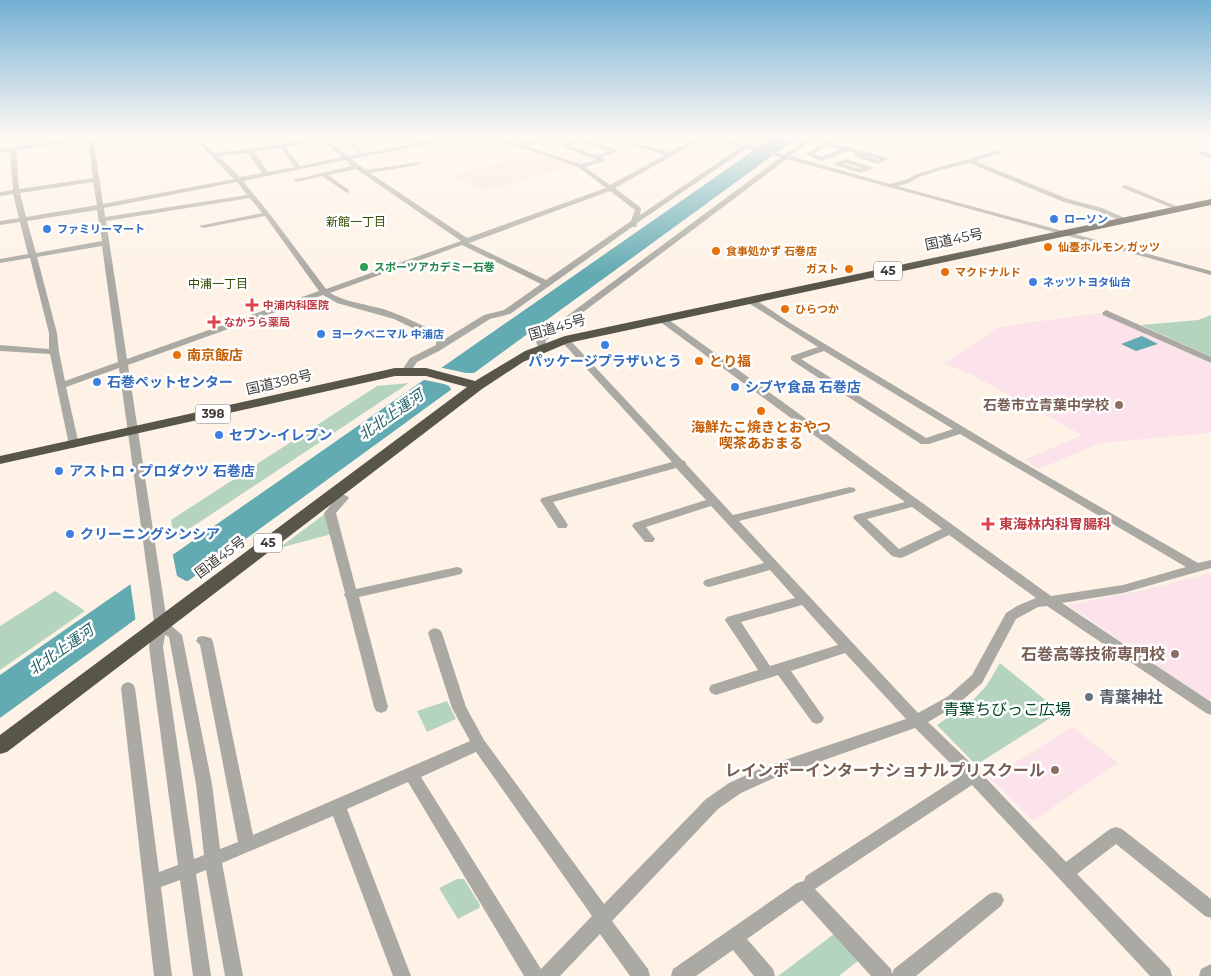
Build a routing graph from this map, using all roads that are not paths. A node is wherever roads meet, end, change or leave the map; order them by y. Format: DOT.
graph roads {
  1 [pos="16,183"];
  2 [pos="70,183"];
  3 [pos="95,183"];
  4 [pos="225,183"];
  5 [pos="240,183"];
  6 [pos="335,183"];
  7 [pos="381,183"];
  8 [pos="603,183"];
  9 [pos="620,183"];
  10 [pos="695,183"];
  11 [pos="748,183"];
  12 [pos="878,183"];
  13 [pos="905,183"];
  14 [pos="1022,183"];
  15 [pos="0,186"];
  16 [pos="889,186"];
  17 [pos="1125,187"];
  18 [pos="16,188"];
  19 [pos="610,188"];
  20 [pos="347,191"];
  21 [pos="0,194"];
  22 [pos="252,196"];
  23 [pos="1211,202"];
  24 [pos="100,207"];
  25 [pos="1179,208"];
  26 [pos="266,214"];
  27 [pos="22,220"];
  28 [pos="102,220"];
  29 [pos="1126,220"];
  30 [pos="0,223"];
  31 [pos="633,224"];
  32 [pos="203,226"];
  33 [pos="1064,233"];
  34 [pos="464,242"];
  35 [pos="106,243"];
  36 [pos="32,255"];
  37 [pos="0,261"];
  38 [pos="1211,273"];
  39 [pos="546,283"];
  40 [pos="325,293"];
  41 [pos="750,300"];
  42 [pos="1106,313"];
  43 [pos="662,319"];
  44 [pos="565,340"];
  45 [pos="440,345"];
  46 [pos="542,347"];
  47 [pos="0,348"];
  48 [pos="825,348"];
  49 [pos="54,352"];
  50 [pos="1211,360"];
  51 [pos="123,364"];
  52 [pos="406,372"];
  53 [pos="472,384"];
  54 [pos="61,386"];
  55 [pos="961,430"];
  56 [pos="133,432"];
  57 [pos="74,445"];
  58 [pos="0,460"];
  59 [pos="681,463"];
  60 [pos="850,490"];
  61 [pos="334,494"];
  62 [pos="714,501"];
  63 [pos="914,503"];
  64 [pos="730,519"];
  65 [pos="562,525"];
  66 [pos="950,529"];
  67 [pos="649,539"];
  68 [pos="772,565"];
  69 [pos="1204,566"];
  70 [pos="457,571"];
  71 [pos="710,583"];
  72 [pos="350,595"];
  73 [pos="805,600"];
  74 [pos="1049,601"];
  75 [pos="160,618"];
  76 [pos="435,633"];
  77 [pos="203,641"];
  78 [pos="848,647"];
  79 [pos="781,668"];
  80 [pos="767,673"];
  81 [pos="128,688"];
  82 [pos="716,689"];
  83 [pos="381,707"];
  84 [pos="1211,709"];
  85 [pos="817,718"];
  86 [pos="917,721"];
  87 [pos="479,744"];
  88 [pos="0,746"];
  89 [pos="411,774"];
  90 [pos="974,776"];
  91 [pos="338,806"];
  92 [pos="247,846"];
  93 [pos="213,860"];
  94 [pos="187,870"];
  95 [pos="1065,873"];
  96 [pos="812,882"];
  97 [pos="152,883"];
  98 [pos="995,900"];
  99 [pos="1211,910"];
  100 [pos="603,919"];
  101 [pos="735,938"];
  102 [pos="1211,973"];
  103 [pos="163,976"];
  104 [pos="202,976"];
  105 [pos="234,976"];
  106 [pos="402,976"];
  107 [pos="535,976"];
  108 [pos="546,976"];
  109 [pos="640,976"];
  110 [pos="680,976"];
  111 [pos="766,976"];
  112 [pos="884,976"];
  113 [pos="901,976"];
  114 [pos="1163,976"];
  115 [pos="1208,976"];
  1 -- 18 [label="street"];
  2 -- 18 [label="street"];
  3 -- 24 [label="street"];
  4 -- 24 [label="street"];
  5 -- 22 [label="street"];
  6 -- 20 [label="street"];
  7 -- 34 [label="street"];
  8 -- 19 [label="street"];
  9 -- 19 [label="street"];
  10 -- 31 [label="street"];
  11 -- 46 [label="street"];
  12 -- 16 [label="street"];
  13 -- 16 [label="street"];
  14 -- 29 [label="street"];
  15 -- 18 [label="street"];
  16 -- 33 [label="street"];
  17 -- 25 [label="street"];
  18 -- 21 [label="street"];
  18 -- 27 [label="street"];
  19 -- 31 [label="street"];
  19 -- 34 [label="street"];
  22 -- 26 [label="street"];
  22 -- 28 [label="street"];
  23 -- 25 [label="highway, 国道45号 / 45"];
  24 -- 27 [label="street"];
  24 -- 28 [label="street"];
  25 -- 29 [label="highway, 国道45号 / 45"];
  26 -- 32 [label="street"];
  26 -- 40 [label="street"];
  27 -- 30 [label="street"];
  27 -- 36 [label="street"];
  28 -- 35 [label="street"];
  29 -- 33 [label="highway, 国道45号 / 45"];
  31 -- 39 [label="street"];
  33 -- 38 [label="street"];
  33 -- 41 [label="highway, 国道45号 / 45"];
  34 -- 39 [label="street"];
  34 -- 40 [label="street"];
  35 -- 36 [label="street"];
  35 -- 51 [label="street"];
  36 -- 37 [label="street"];
  36 -- 49 [label="street"];
  39 -- 45 [label="street"];
  40 -- 45 [label="street"];
  40 -- 51 [label="street"];
  41 -- 43 [label="highway, 国道45号 / 45"];
  41 -- 48 [label="street"];
  42 -- 50 [label="street"];
  43 -- 44 [label="highway, 国道45号 / 45"];
  43 -- 63 [label="street"];
  44 -- 46 [label="highway, 国道45号 / 45"];
  44 -- 59 [label="street"];
  45 -- 52 [label="street"];
  46 -- 53 [label="highway, 国道45号 / 45"];
  47 -- 49 [label="street"];
  48 -- 55 [label="street"];
  48 -- 55 [label="street"];
  49 -- 54 [label="street"];
  51 -- 54 [label="street"];
  51 -- 56 [label="street"];
  52 -- 53 [label="highway, 国道398号 / 398"];
  52 -- 56 [label="highway, 国道398号 / 398"];
  53 -- 61 [label="highway, 国道45号 / 45"];
  54 -- 57 [label="street"];
  55 -- 69 [label="street"];
  56 -- 57 [label="highway, 国道398号 / 398"];
  56 -- 75 [label="street"];
  57 -- 58 [label="highway, 国道398号 / 398"];
  59 -- 62 [label="street"];
  59 -- 65 [label="street"];
  60 -- 64 [label="street"];
  61 -- 72 [label="street"];
  61 -- 75 [label="highway, 国道45号 / 45"];
  62 -- 64 [label="street"];
  62 -- 67 [label="street"];
  63 -- 66 [label="street"];
  63 -- 66 [label="street"];
  64 -- 68 [label="street"];
  66 -- 74 [label="street"];
  68 -- 71 [label="street"];
  68 -- 73 [label="street"];
  69 -- 74 [label="street"];
  70 -- 72 [label="street"];
  72 -- 83 [label="street"];
  73 -- 78 [label="street"];
  73 -- 80 [label="street"];
  74 -- 84 [label="street"];
  74 -- 86 [label="street"];
  75 -- 88 [label="highway, 国道45号 / 45"];
  75 -- 93 [label="street"];
  75 -- 94 [label="street"];
  76 -- 87 [label="street"];
  77 -- 92 [label="street"];
  78 -- 79 [label="street"];
  78 -- 86 [label="street"];
  79 -- 80 [label="street"];
  79 -- 85 [label="street"];
  80 -- 82 [label="street"];
  81 -- 97 [label="street"];
  86 -- 90 [label="street"];
  86 -- 100 [label="street"];
  87 -- 89 [label="street"];
  87 -- 100 [label="street"];
  89 -- 91 [label="street"];
  89 -- 107 [label="street"];
  90 -- 95 [label="street"];
  90 -- 96 [label="street"];
  91 -- 92 [label="street"];
  91 -- 106 [label="street"];
  92 -- 93 [label="street"];
  93 -- 94 [label="street"];
  93 -- 105 [label="street"];
  94 -- 97 [label="street"];
  94 -- 104 [label="street"];
  95 -- 99 [label="street"];
  95 -- 114 [label="street"];
  97 -- 103 [label="street"];
  98 -- 113 [label="street"];
  100 -- 108 [label="street"];
  100 -- 109 [label="street"];
  101 -- 110 [label="street"];
  101 -- 111 [label="street"];
  101 -- 112 [label="street"];
  102 -- 115 [label="street"];
}
